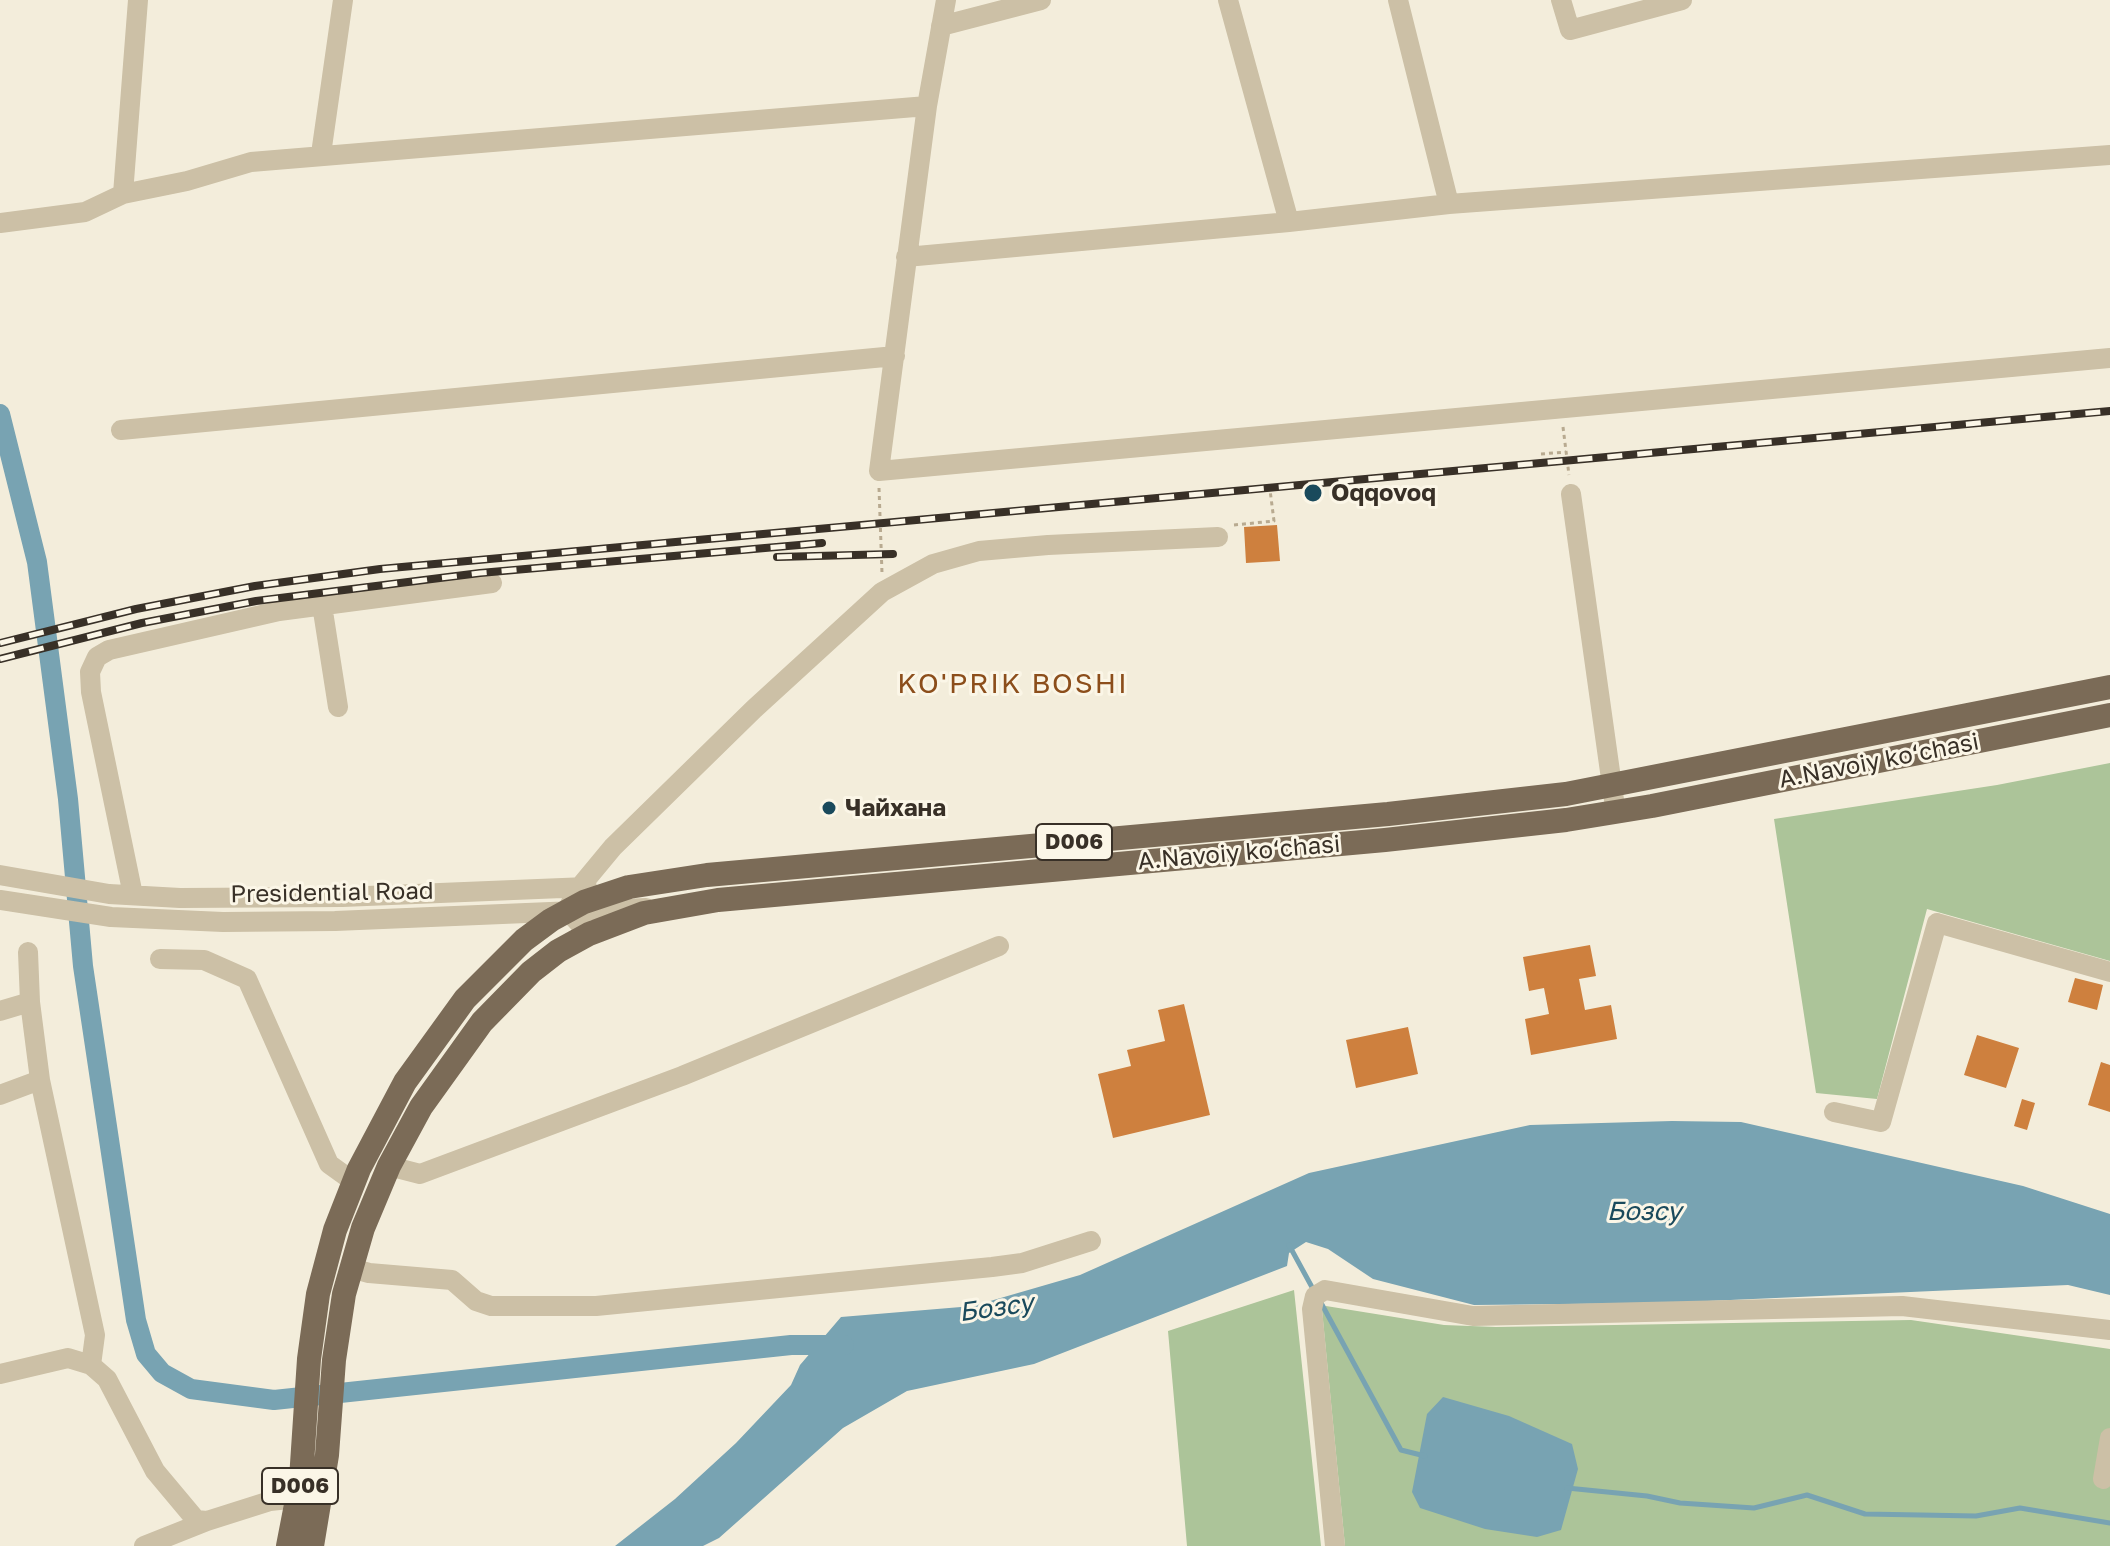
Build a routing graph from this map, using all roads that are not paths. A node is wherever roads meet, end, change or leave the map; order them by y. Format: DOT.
graph roads {
  1 [pos="138,0"];
  2 [pos="343,0"];
  3 [pos="946,0"];
  4 [pos="1041,0"];
  5 [pos="1228,0"];
  6 [pos="1398,0"];
  7 [pos="1561,0"];
  8 [pos="1682,0"];
  9 [pos="941,26"];
  10 [pos="927,106"];
  11 [pos="321,154"];
  12 [pos="2110,155"];
  13 [pos="123,194"];
  14 [pos="1449,204"];
  15 [pos="1289,222"];
  16 [pos="0,223"];
  17 [pos="906,257"];
  18 [pos="895,356"];
  19 [pos="2110,358"];
  20 [pos="121,430"];
  21 [pos="1571,494"];
  22 [pos="1218,537"];
  23 [pos="492,583"];
  24 [pos="322,605"];
  25 [pos="2104,688"];
  26 [pos="338,707"];
  27 [pos="2107,715"];
  28 [pos="1642,781"];
  29 [pos="1612,786"];
  30 [pos="1566,794"];
  31 [pos="1652,806"];
  32 [pos="1615,812"];
  33 [pos="1566,820"];
  34 [pos="0,875"];
  35 [pos="655,882"];
  36 [pos="579,888"];
  37 [pos="133,895"];
  38 [pos="0,900"];
  39 [pos="667,908"];
  40 [pos="567,910"];
  41 [pos="589,934"];
  42 [pos="999,946"];
  43 [pos="28,952"];
  44 [pos="160,959"];
  45 [pos="2110,972"];
  46 [pos="30,1002"];
  47 [pos="0,1011"];
  48 [pos="40,1080"];
  49 [pos="0,1095"];
  50 [pos="1834,1112"];
  51 [pos="389,1166"];
  52 [pos="354,1182"];
  53 [pos="1091,1241"];
  54 [pos="351,1268"];
  55 [pos="2110,1330"];
  56 [pos="91,1365"];
  57 [pos="0,1374"];
  58 [pos="318,1426"];
  59 [pos="2110,1438"];
  60 [pos="2103,1479"];
  61 [pos="298,1498"];
  62 [pos="207,1521"];
  63 [pos="144,1546"];
  64 [pos="288,1546"];
  65 [pos="312,1546"];
  66 [pos="1335,1546"];
  1 -- 13 [label="street"];
  2 -- 11 [label="street"];
  3 -- 9 [label="street"];
  4 -- 9 [label="street"];
  5 -- 15 [label="street"];
  6 -- 14 [label="street"];
  7 -- 8 [label="street"];
  9 -- 10 [label="street"];
  10 -- 11 [label="street"];
  10 -- 17 [label="street"];
  11 -- 13 [label="street"];
  12 -- 14 [label="street"];
  13 -- 16 [label="street"];
  14 -- 15 [label="street"];
  15 -- 17 [label="street"];
  17 -- 18 [label="street"];
  18 -- 19 [label="street"];
  18 -- 20 [label="street"];
  21 -- 29 [label="street"];
  22 -- 36 [label="street"];
  23 -- 24 [label="street"];
  24 -- 26 [label="street"];
  24 -- 37 [label="street"];
  25 -- 27 [label="main road"];
  25 -- 28 [label="main road, D006"];
  27 -- 31 [label="main road, A.Navoiy ko‘chasi / D006"];
  28 -- 29 [label="main road, D006"];
  28 -- 31 [label="main road"];
  29 -- 30 [label="main road, D006"];
  29 -- 32 [label="street"];
  30 -- 33 [label="main road"];
  30 -- 35 [label="main road, D006"];
  31 -- 32 [label="main road, A.Navoiy ko‘chasi / D006"];
  32 -- 33 [label="main road, A.Navoiy ko‘chasi / D006"];
  33 -- 39 [label="main road, A.Navoiy ko‘chasi / D006"];
  34 -- 37 [label="street, Presidential Road"];
  35 -- 36 [label="street, Presidential Road"];
  35 -- 40 [label="main road, D006"];
  36 -- 37 [label="street, Presidential Road"];
  36 -- 40 [label="street"];
  38 -- 40 [label="street, Presidential Road"];
  39 -- 40 [label="street, Presidential Road"];
  39 -- 41 [label="main road, A.Navoiy ko‘chasi / D006"];
  40 -- 41 [label="street"];
  40 -- 52 [label="main road, D006"];
  41 -- 51 [label="main road, A.Navoiy ko‘chasi / D006"];
  42 -- 51 [label="street"];
  43 -- 46 [label="street"];
  44 -- 52 [label="street"];
  45 -- 50 [label="street"];
  46 -- 47 [label="street"];
  46 -- 48 [label="street"];
  48 -- 49 [label="street"];
  48 -- 56 [label="street"];
  51 -- 54 [label="main road, A.Navoiy ko‘chasi / D006"];
  52 -- 58 [label="main road, D006"];
  53 -- 54 [label="street"];
  54 -- 58 [label="main road, A.Navoiy ko‘chasi / D006"];
  55 -- 66 [label="street"];
  56 -- 57 [label="street"];
  56 -- 62 [label="street"];
  58 -- 61 [label="main road, D006"];
  58 -- 65 [label="main road, D006"];
  59 -- 60 [label="street"];
  61 -- 62 [label="street"];
  61 -- 64 [label="main road, D006"];
  62 -- 63 [label="street"];
}
